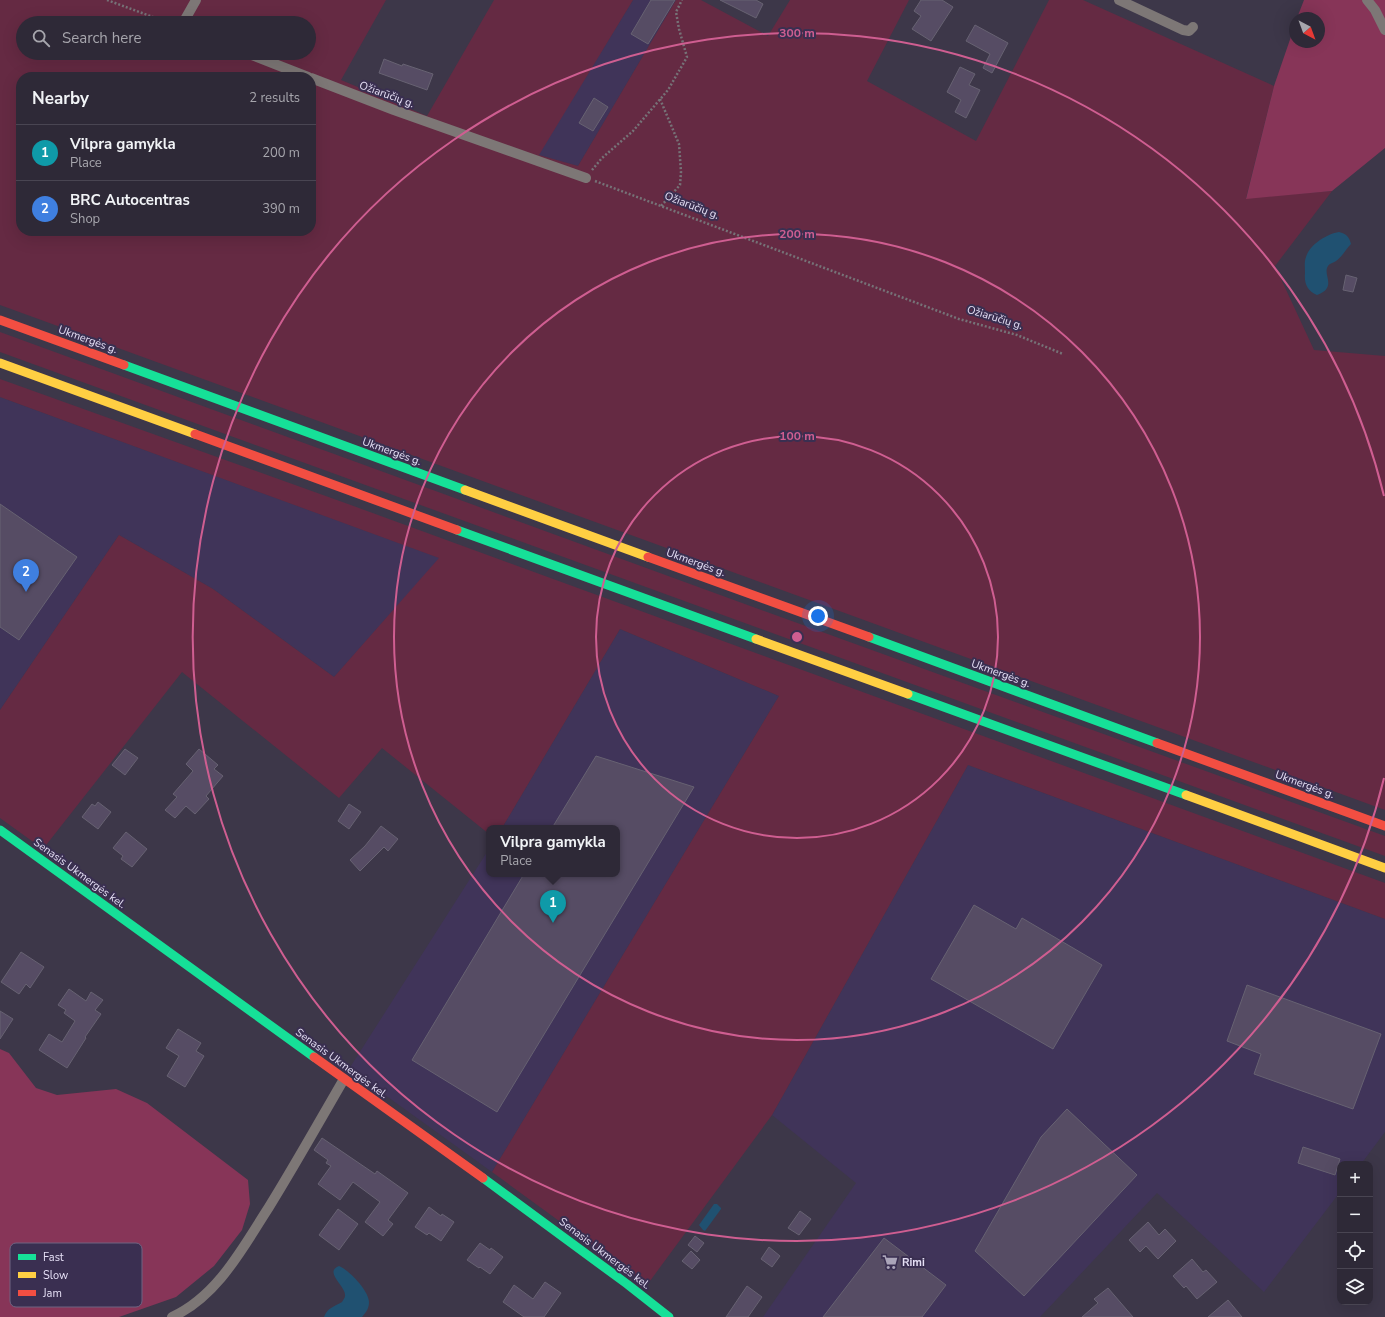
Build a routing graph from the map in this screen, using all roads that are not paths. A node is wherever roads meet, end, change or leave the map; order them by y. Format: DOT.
graph roads {
  1 [pos="196,0"];
  2 [pos="1119,0"];
  3 [pos="1367,0"];
  4 [pos="187,16"];
  5 [pos="1193,26"];
  6 [pos="1385,30"];
  7 [pos="265,60"];
  8 [pos="295,72"];
  9 [pos="316,80"];
  10 [pos="586,178"];
  11 [pos="0,320"];
  12 [pos="0,363"];
  13 [pos="0,370"];
  14 [pos="21,370"];
  15 [pos="1385,826"];
  16 [pos="0,830"];
  17 [pos="1385,868"];
  18 [pos="344,1079"];
  19 [pos="172,1317"];
  20 [pos="669,1317"];
  1 -- 4 [label="street"];
  2 -- 5 [label="street"];
  3 -- 6 [label="street"];
  7 -- 8 [label="street"];
  9 -- 10 [label="street, Ožiarūčių g."];
  11 -- 15 [label="main road, Ukmergės g."];
  12 -- 14 [label="main road"];
  13 -- 14 [label="main road"];
  14 -- 17 [label="main road"];
  16 -- 18 [label="main road, Senasis Ukmergės kel."];
  18 -- 19 [label="street"];
  18 -- 20 [label="main road, Senasis Ukmergės kel."];
}
